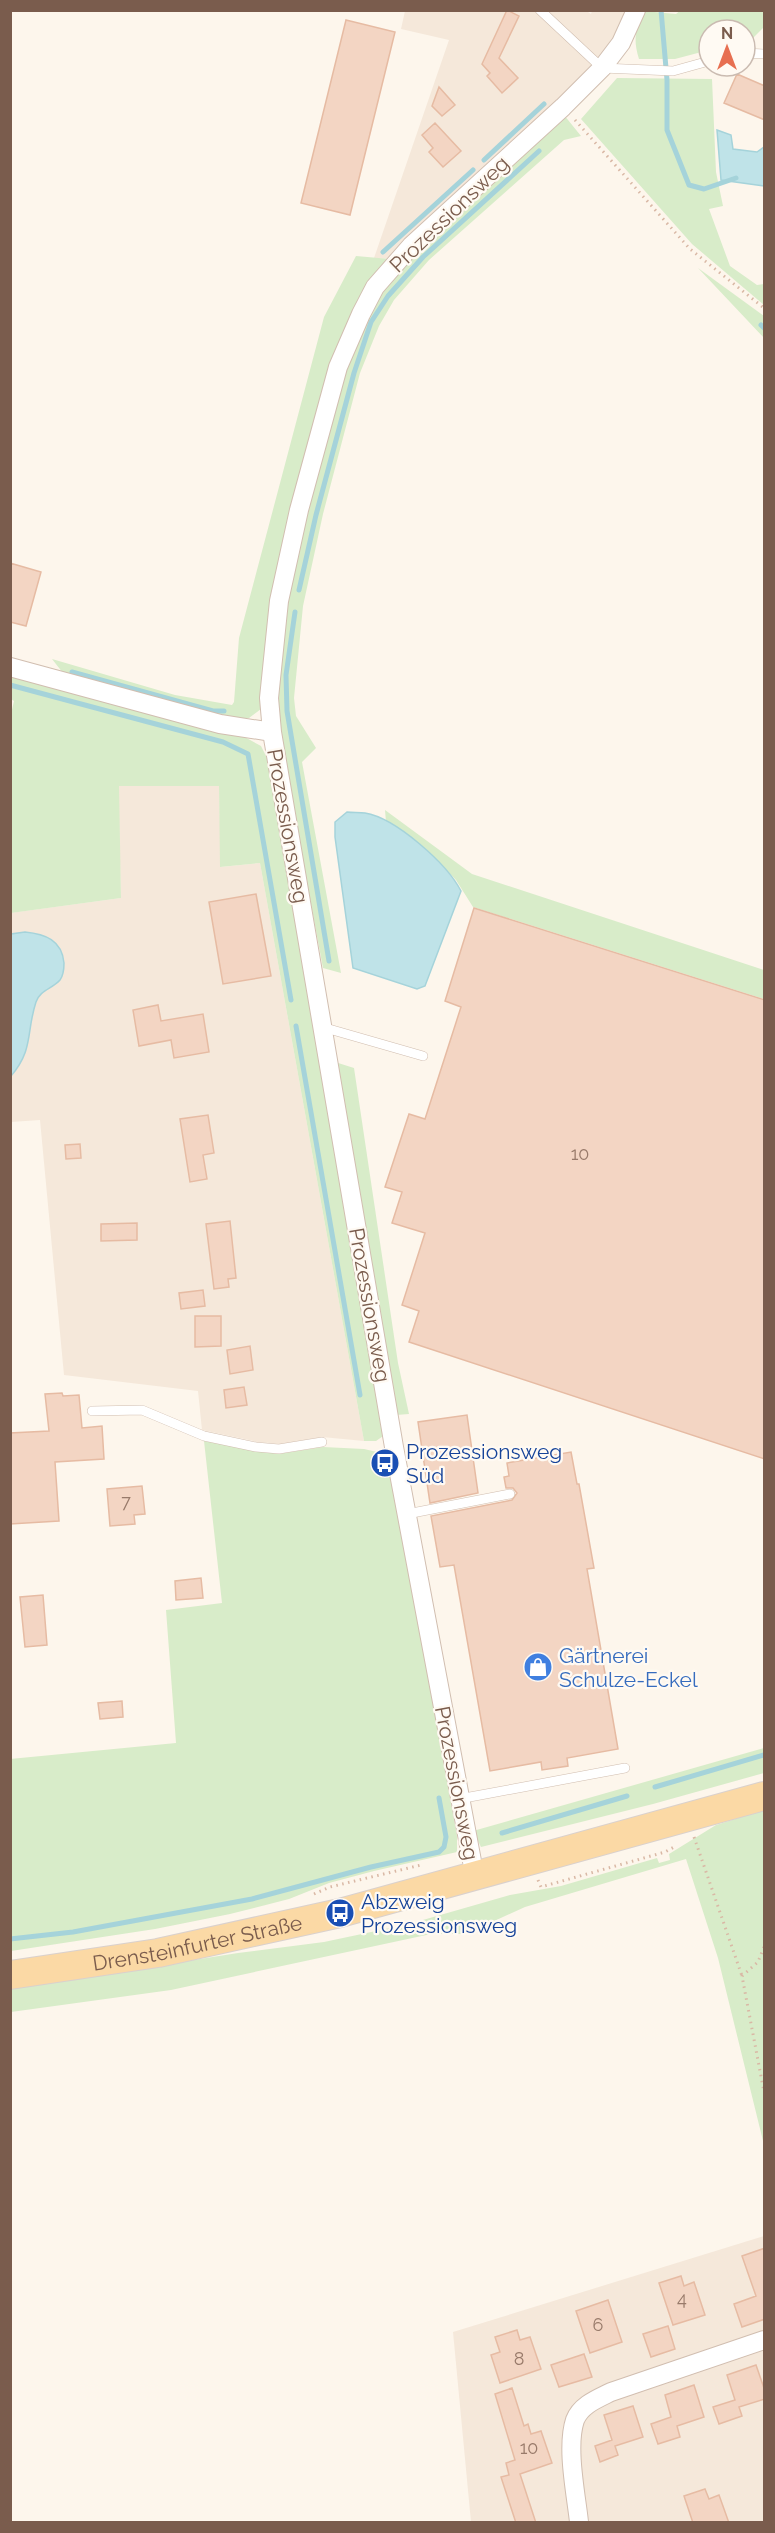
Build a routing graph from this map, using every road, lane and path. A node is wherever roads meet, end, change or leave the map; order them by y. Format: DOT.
graph roads {
  1 [pos="540,10"];
  2 [pos="636,10"];
  3 [pos="697,64"];
  4 [pos="602,68"];
  5 [pos="563,107"];
  6 [pos="765,308"];
  7 [pos="10,667"];
  8 [pos="272,732"];
  9 [pos="322,1027"];
  10 [pos="423,1056"];
  11 [pos="92,1411"];
  12 [pos="322,1442"];
  13 [pos="510,1494"];
  14 [pos="407,1515"];
  15 [pos="625,1768"];
  16 [pos="765,1796"];
  17 [pos="459,1799"];
  18 [pos="424,1864"];
  19 [pos="475,1876"];
  20 [pos="541,1887"];
  21 [pos="311,1895"];
  22 [pos="765,1947"];
  23 [pos="10,1975"];
  24 [pos="742,1976"];
  25 [pos="765,2092"];
  26 [pos="765,2340"];
  27 [pos="579,2523"];
  1 -- 4 [label="lane"];
  2 -- 4 [label="street, Prozessionsweg"];
  3 -- 4 [label="lane"];
  4 -- 5 [label="street, Prozessionsweg"];
  5 -- 6 [label="path"];
  5 -- 8 [label="street, Prozessionsweg"];
  7 -- 8 [label="street, Prozessionsweg"];
  8 -- 9 [label="street, Prozessionsweg"];
  9 -- 10 [label="lane"];
  9 -- 14 [label="street, Prozessionsweg"];
  11 -- 12 [label="lane"];
  13 -- 14 [label="lane"];
  14 -- 17 [label="street, Prozessionsweg"];
  15 -- 17 [label="lane"];
  16 -- 19 [label="main road, Drensteinfurter Straße"];
  17 -- 19 [label="street, Prozessionsweg"];
  18 -- 21 [label="path"];
  19 -- 23 [label="main road, Drensteinfurter Straße"];
  20 -- 24 [label="path"];
  22 -- 24 [label="path"];
  24 -- 25 [label="path"];
  26 -- 27 [label="street"];
}
